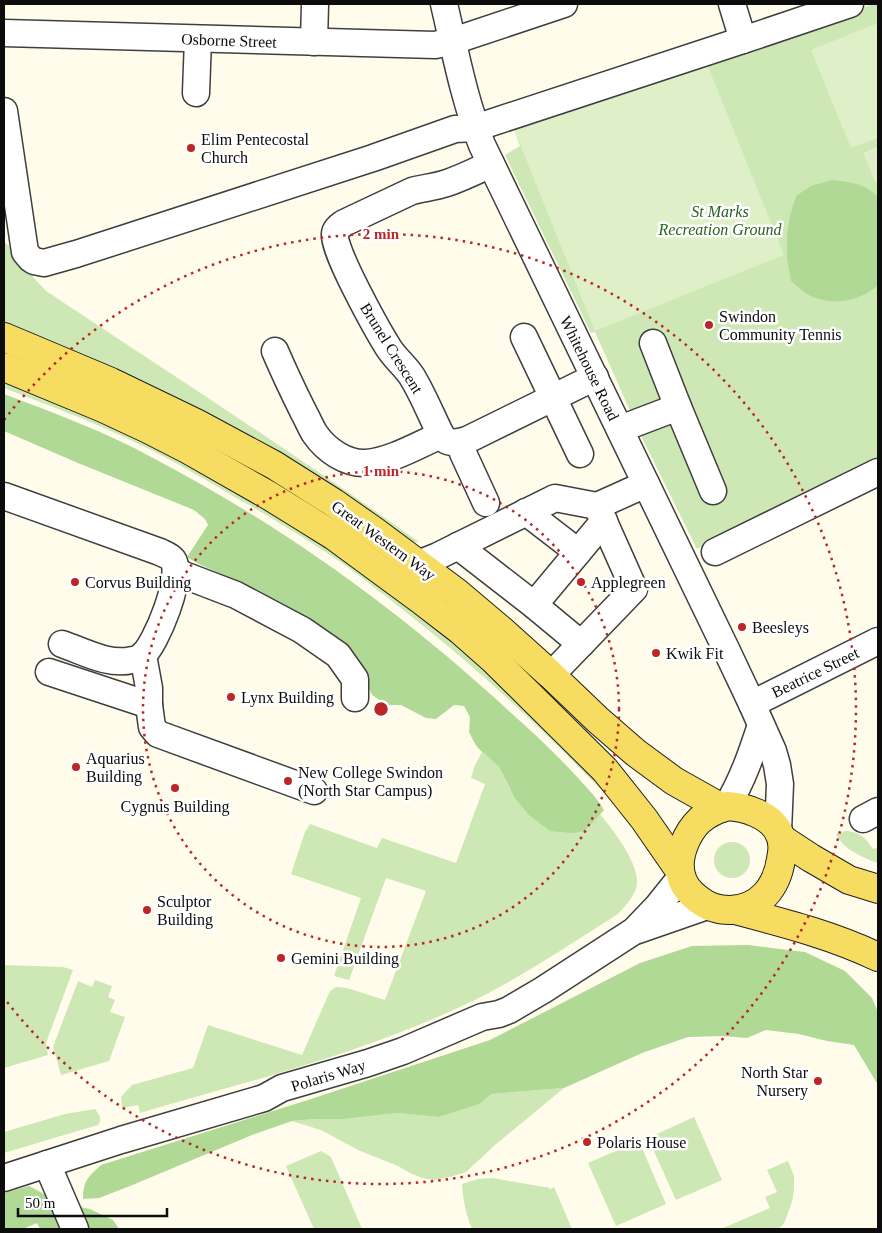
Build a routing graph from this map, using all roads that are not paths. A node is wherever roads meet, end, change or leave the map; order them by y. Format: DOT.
graph roads {
  1 [pos="315,4"];
  2 [pos="444,4"];
  3 [pos="564,4"];
  4 [pos="732,4"];
  5 [pos="850,4"];
  6 [pos="4,33"];
  7 [pos="198,39"];
  8 [pos="744,40"];
  9 [pos="453,41"];
  10 [pos="314,42"];
  11 [pos="196,94"];
  12 [pos="4,111"];
  13 [pos="475,128"];
  14 [pos="491,164"];
  15 [pos="4,337"];
  16 [pos="524,338"];
  17 [pos="653,343"];
  18 [pos="275,351"];
  19 [pos="4,367"];
  20 [pos="594,377"];
  21 [pos="553,398"];
  22 [pos="678,407"];
  23 [pos="620,429"];
  24 [pos="451,438"];
  25 [pos="580,454"];
  26 [pos="878,472"];
  27 [pos="646,484"];
  28 [pos="713,491"];
  29 [pos="4,496"];
  30 [pos="486,503"];
  31 [pos="526,512"];
  32 [pos="601,514"];
  33 [pos="454,548"];
  34 [pos="578,552"];
  35 [pos="715,552"];
  36 [pos="418,564"];
  37 [pos="176,572"];
  38 [pos="534,605"];
  39 [pos="878,641"];
  40 [pos="62,644"];
  41 [pos="581,644"];
  42 [pos="143,656"];
  43 [pos="49,672"];
  44 [pos="551,675"];
  45 [pos="355,698"];
  46 [pos="149,705"];
  47 [pos="756,714"];
  48 [pos="314,791"];
  49 [pos="725,807"];
  50 [pos="780,835"];
  51 [pos="680,874"];
  52 [pos="878,889"];
  53 [pos="707,906"];
  54 [pos="735,910"];
  55 [pos="634,931"];
  56 [pos="878,957"];
  57 [pos="46,1164"];
  58 [pos="4,1178"];
  59 [pos="75,1229"];
  1 -- 10 [label="street"];
  2 -- 9 [label="street, Whitehouse Road"];
  3 -- 9 [label="street, Osborne Street"];
  4 -- 8 [label="street"];
  5 -- 8 [label="street"];
  6 -- 7 [label="street, Osborne Street"];
  7 -- 10 [label="street, Osborne Street"];
  7 -- 11 [label="street"];
  8 -- 13 [label="street"];
  9 -- 10 [label="street, Osborne Street"];
  9 -- 13 [label="street, Whitehouse Road"];
  12 -- 13 [label="street"];
  13 -- 14 [label="street, Whitehouse Road"];
  14 -- 20 [label="street, Whitehouse Road"];
  14 -- 24 [label="street, Brunel Crescent"];
  15 -- 36 [label="main road, Great Western Way"];
  16 -- 21 [label="street"];
  17 -- 22 [label="street"];
  18 -- 24 [label="street"];
  19 -- 51 [label="main road, Great Western Way"];
  20 -- 21 [label="street"];
  20 -- 23 [label="street, Whitehouse Road"];
  21 -- 24 [label="street"];
  21 -- 25 [label="street"];
  22 -- 23 [label="street"];
  22 -- 28 [label="street"];
  23 -- 27 [label="street, Whitehouse Road"];
  24 -- 30 [label="street"];
  26 -- 35 [label="street"];
  27 -- 32 [label="street"];
  27 -- 47 [label="street, Whitehouse Road"];
  29 -- 37 [label="street"];
  31 -- 32 [label="street"];
  31 -- 33 [label="street"];
  31 -- 34 [label="street"];
  32 -- 34 [label="street"];
  32 -- 41 [label="street"];
  33 -- 36 [label="street"];
  33 -- 38 [label="street"];
  34 -- 38 [label="street"];
  36 -- 44 [label="main road, Great Western Way"];
  37 -- 42 [label="street"];
  37 -- 45 [label="street"];
  38 -- 41 [label="street"];
  39 -- 47 [label="street, Beatrice Street"];
  40 -- 42 [label="street"];
  41 -- 44 [label="street"];
  42 -- 46 [label="street"];
  43 -- 46 [label="street"];
  44 -- 49 [label="main road, Great Western Way"];
  46 -- 48 [label="street"];
  47 -- 49 [label="street"];
  47 -- 50 [label="street, Whitehouse Road"];
  49 -- 50 [label="main road"];
  49 -- 51 [label="main road"];
  50 -- 52 [label="main road"];
  50 -- 54 [label="main road"];
  51 -- 53 [label="main road"];
  51 -- 55 [label="street, Polaris Way"];
  53 -- 54 [label="main road"];
  53 -- 55 [label="street, Polaris Way"];
  54 -- 56 [label="main road"];
  55 -- 57 [label="street, Polaris Way"];
  57 -- 58 [label="street, Polaris Way"];
  57 -- 59 [label="street"];
}
